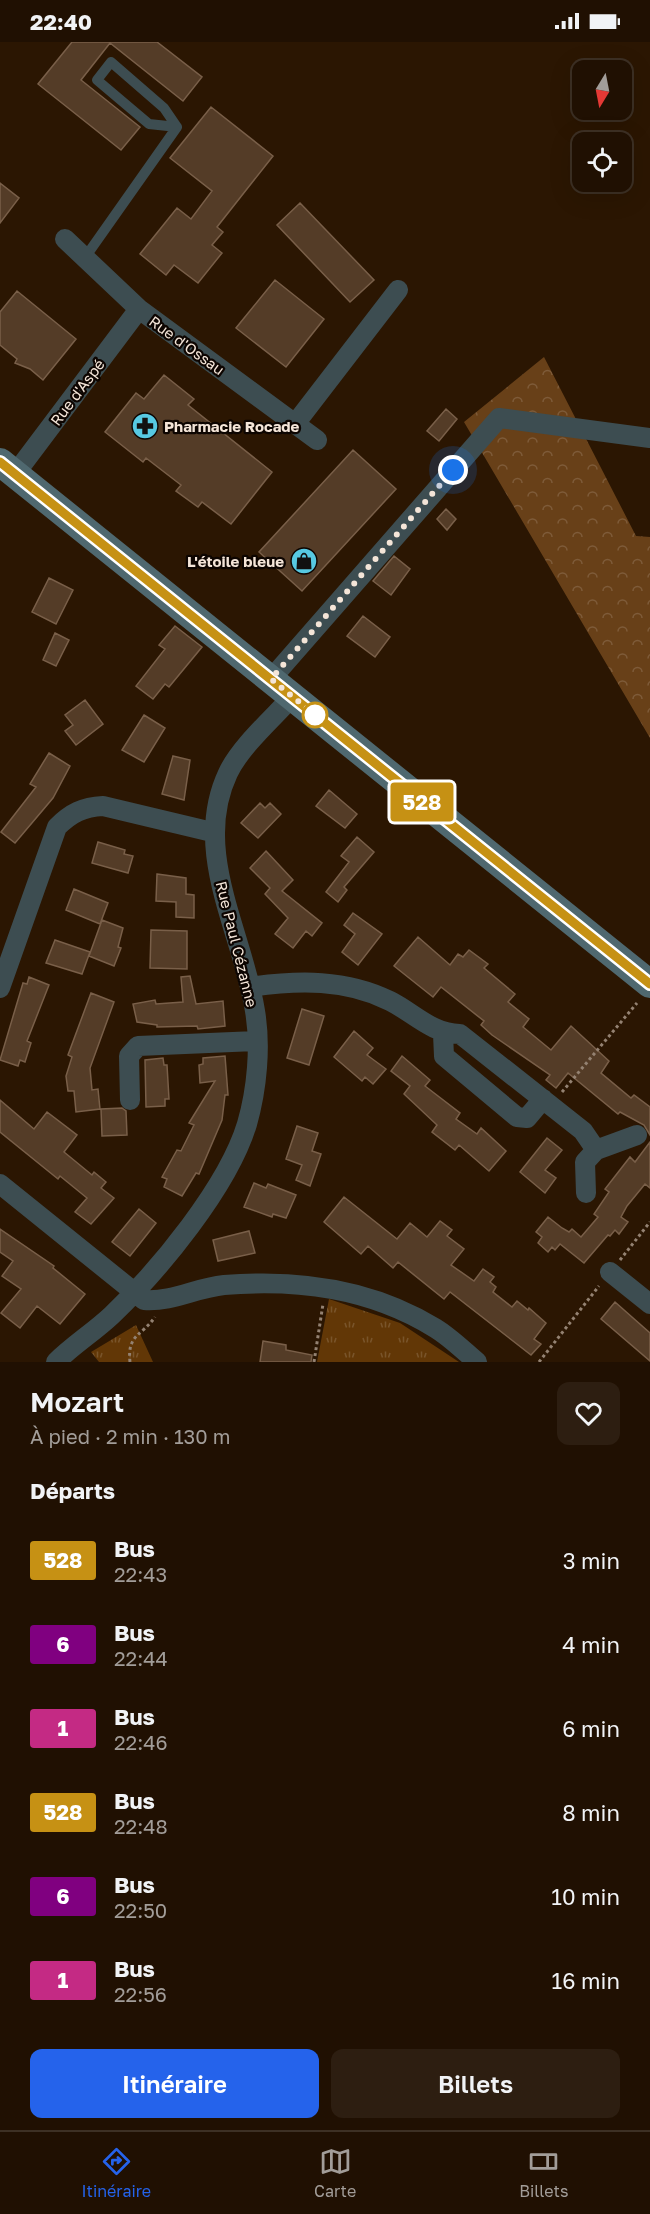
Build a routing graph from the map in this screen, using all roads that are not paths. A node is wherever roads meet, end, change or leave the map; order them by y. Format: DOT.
graph roads {
  1 [pos="177,128"];
  2 [pos="66,239"];
  3 [pos="84,259"];
  4 [pos="398,290"];
  5 [pos="139,309"];
  6 [pos="295,424"];
  7 [pos="650,438"];
  8 [pos="316,440"];
  9 [pos="7,468"];
  10 [pos="282,688"];
  11 [pos="212,832"];
  12 [pos="0,987"];
  13 [pos="250,987"];
  14 [pos="646,990"];
  15 [pos="443,1034"];
  16 [pos="257,1041"];
  17 [pos="130,1100"];
  18 [pos="547,1102"];
  19 [pos="637,1135"];
  20 [pos="596,1150"];
  21 [pos="0,1184"];
  22 [pos="586,1193"];
  23 [pos="610,1272"];
  24 [pos="133,1293"];
  25 [pos="650,1304"];
  26 [pos="56,1362"];
  27 [pos="477,1362"];
  1 -- 1 [label="lane"];
  1 -- 3 [label="lane"];
  2 -- 3 [label="street, Rue d'Ossau"];
  3 -- 5 [label="street, Rue d'Ossau"];
  4 -- 6 [label="street"];
  5 -- 6 [label="street, Rue d'Ossau"];
  5 -- 9 [label="street, Rue d'Aspé"];
  6 -- 8 [label="street, Rue d'Ossau"];
  7 -- 10 [label="street, Rue Paul Cézanne"];
  9 -- 10 [label="main road"];
  10 -- 11 [label="street, Rue Paul Cézanne"];
  10 -- 14 [label="main road"];
  11 -- 12 [label="street"];
  11 -- 13 [label="street, Rue Paul Cézanne"];
  13 -- 15 [label="street"];
  13 -- 16 [label="street, Rue Paul Cézanne"];
  15 -- 18 [label="street"];
  15 -- 18 [label="street"];
  16 -- 17 [label="street"];
  16 -- 24 [label="street, Rue Paul Cézanne"];
  18 -- 20 [label="street"];
  19 -- 20 [label="street"];
  20 -- 22 [label="street"];
  21 -- 24 [label="street"];
  23 -- 25 [label="street"];
  24 -- 26 [label="street, Rue Paul Cézanne"];
  24 -- 27 [label="street"];
}
